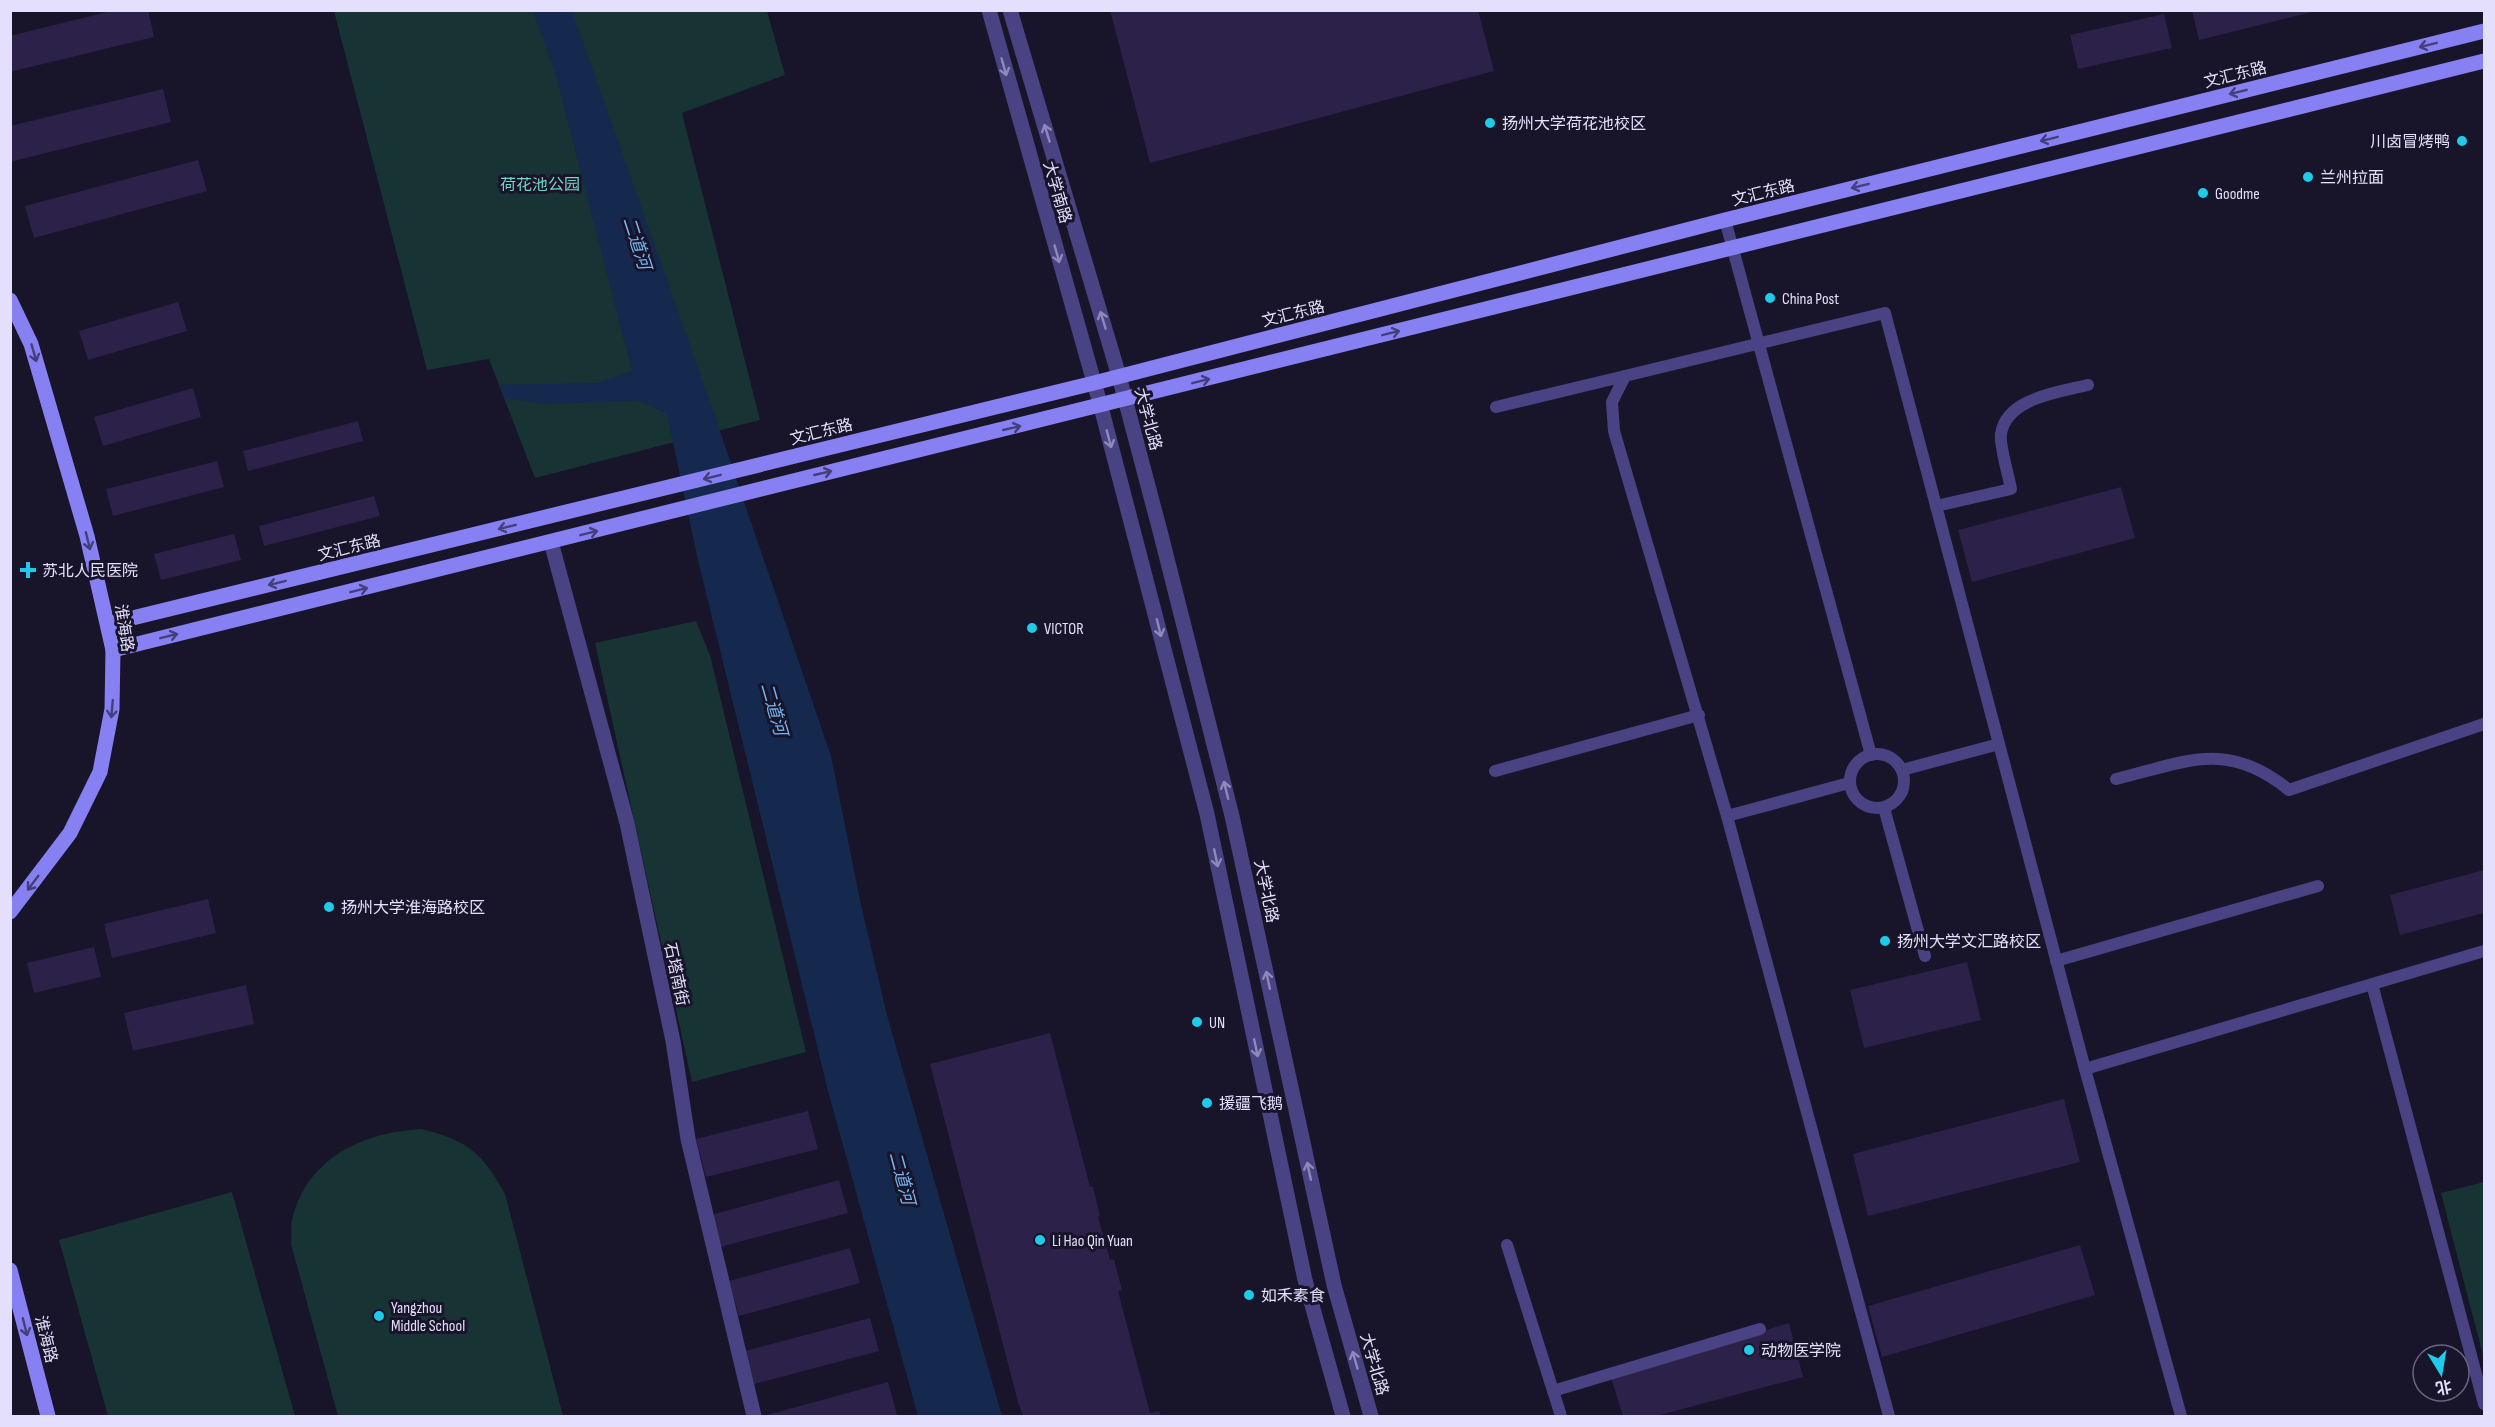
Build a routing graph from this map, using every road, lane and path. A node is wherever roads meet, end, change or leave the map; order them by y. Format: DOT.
graph roads {
  1 [pos="989,10"];
  2 [pos="1010,10"];
  3 [pos="2484,31"];
  4 [pos="2484,61"];
  5 [pos="1725,220"];
  6 [pos="1732,246"];
  7 [pos="10,300"];
  8 [pos="1759,345"];
  9 [pos="1119,376"];
  10 [pos="1625,376"];
  11 [pos="1094,383"];
  12 [pos="2088,385"];
  13 [pos="1125,400"];
  14 [pos="1101,407"];
  15 [pos="1496,407"];
  16 [pos="1936,506"];
  17 [pos="551,542"];
  18 [pos="108,624"];
  19 [pos="112,650"];
  20 [pos="1699,715"];
  21 [pos="2484,724"];
  22 [pos="1998,744"];
  23 [pos="1871,755"];
  24 [pos="1902,770"];
  25 [pos="1496,771"];
  26 [pos="2115,779"];
  27 [pos="1849,783"];
  28 [pos="1884,808"];
  29 [pos="1727,816"];
  30 [pos="2318,886"];
  31 [pos="10,912"];
  32 [pos="2484,951"];
  33 [pos="1925,956"];
  34 [pos="2056,961"];
  35 [pos="2372,984"];
  36 [pos="2085,1069"];
  37 [pos="1507,1245"];
  38 [pos="10,1270"];
  39 [pos="1760,1329"];
  40 [pos="1553,1391"];
  41 [pos="2484,1404"];
  42 [pos="48,1416"];
  43 [pos="754,1416"];
  44 [pos="1343,1416"];
  45 [pos="1371,1416"];
  46 [pos="1561,1416"];
  47 [pos="1889,1416"];
  48 [pos="2181,1416"];
  1 -- 11 [label="street, 大学南路, one-way"];
  9 -- 2 [label="street, 大学南路, one-way"];
  3 -- 5 [label="main road, 文汇东路, one-way"];
  4 -- 6 [label="main road"];
  5 -- 6 [label="lane"];
  5 -- 9 [label="main road, 文汇东路"];
  6 -- 8 [label="lane"];
  13 -- 6 [label="main road, one-way"];
  7 -- 18 [label="main road, 淮海路, one-way"];
  8 -- 10 [label="lane"];
  8 -- 16 [label="lane"];
  8 -- 23 [label="lane"];
  9 -- 11 [label="main road, 文汇东路"];
  9 -- 13 [label="street, 大学北路"];
  10 -- 15 [label="lane"];
  10 -- 20 [label="lane"];
  11 -- 14 [label="street"];
  11 -- 18 [label="main road, 文汇东路, one-way"];
  12 -- 16 [label="lane"];
  13 -- 14 [label="main road"];
  45 -- 13 [label="street, 大学北路, one-way"];
  17 -- 14 [label="main road, one-way"];
  14 -- 44 [label="street, one-way"];
  16 -- 22 [label="lane"];
  19 -- 17 [label="main road, one-way"];
  17 -- 43 [label="street, 石塔南街"];
  18 -- 19 [label="main road, 淮海路"];
  19 -- 31 [label="main road, 淮海路, one-way"];
  20 -- 25 [label="lane"];
  20 -- 29 [label="lane"];
  21 -- 26 [label="lane"];
  22 -- 24 [label="lane"];
  22 -- 34 [label="lane"];
  23 -- 24 [label="lane"];
  23 -- 27 [label="lane"];
  24 -- 28 [label="lane"];
  27 -- 28 [label="lane"];
  27 -- 29 [label="lane"];
  28 -- 33 [label="lane"];
  29 -- 47 [label="lane"];
  30 -- 34 [label="lane"];
  32 -- 35 [label="lane"];
  34 -- 36 [label="lane"];
  35 -- 36 [label="lane"];
  35 -- 41 [label="lane"];
  36 -- 48 [label="lane"];
  37 -- 40 [label="lane"];
  38 -- 42 [label="main road, 淮海路, one-way"];
  39 -- 40 [label="lane"];
  40 -- 46 [label="lane"];
}
